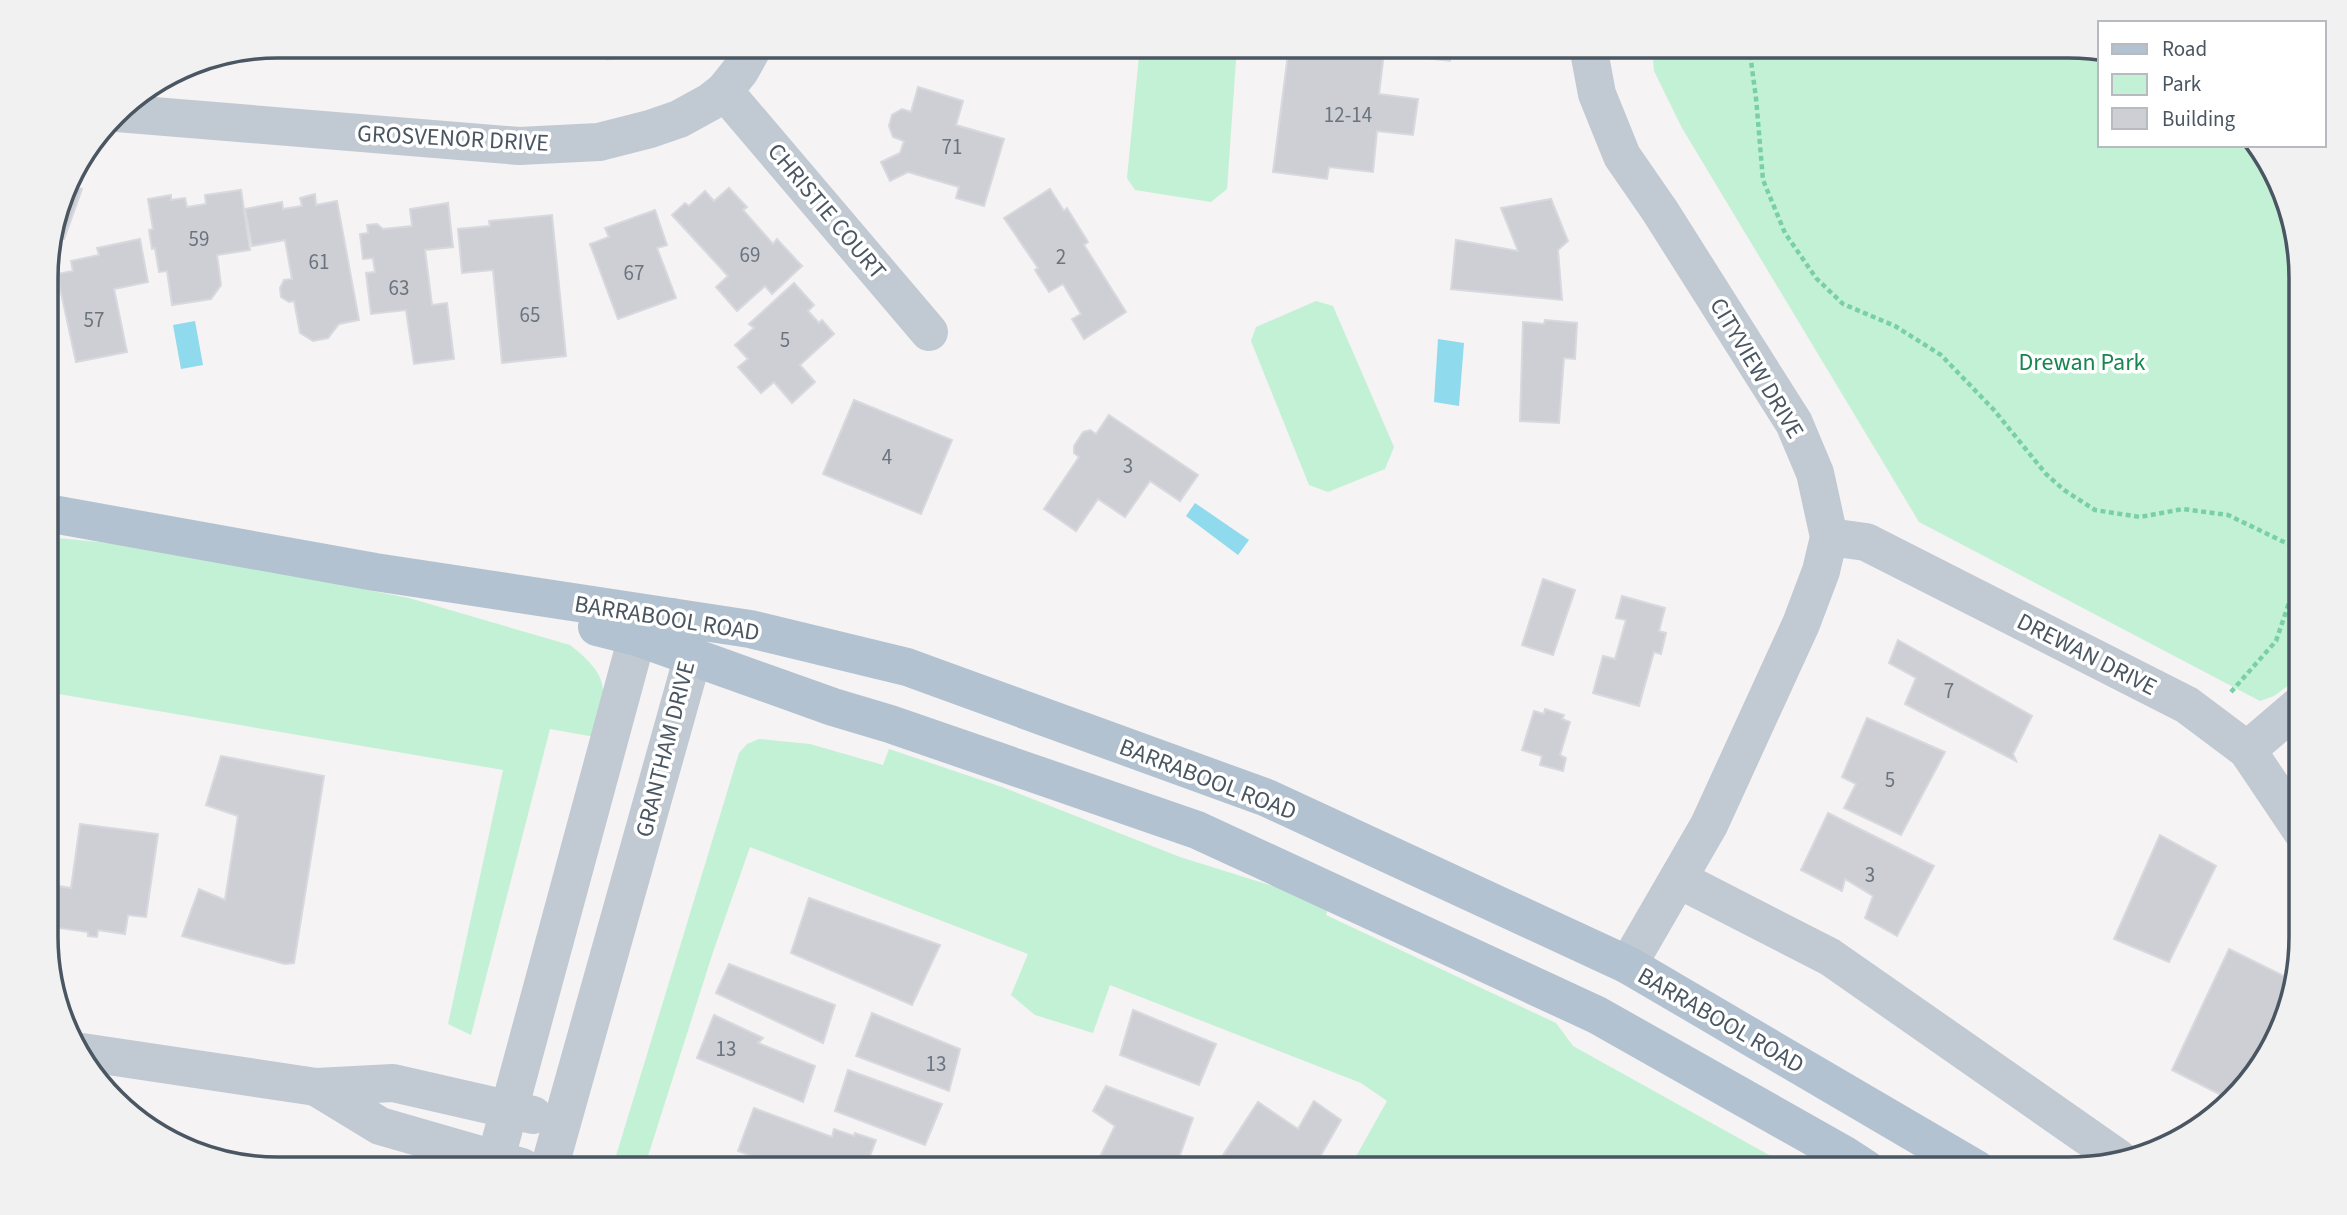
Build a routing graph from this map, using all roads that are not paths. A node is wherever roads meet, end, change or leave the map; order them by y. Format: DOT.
graph roads {
  1 [pos="747,58"];
  2 [pos="1590,58"];
  3 [pos="724,91"];
  4 [pos="131,114"];
  5 [pos="929,332"];
  6 [pos="58,515"];
  7 [pos="1829,537"];
  8 [pos="374,572"];
  9 [pos="672,617"];
  10 [pos="637,637"];
  11 [pos="693,656"];
  12 [pos="2289,714"];
  13 [pos="2248,750"];
  14 [pos="2289,812"];
  15 [pos="1678,879"];
  16 [pos="1628,965"];
  17 [pos="1597,1015"];
  18 [pos="91,1053"];
  19 [pos="316,1087"];
  20 [pos="509,1109"];
  21 [pos="562,1123"];
  22 [pos="2111,1153"];
  23 [pos="478,1157"];
  24 [pos="507,1157"];
  25 [pos="552,1157"];
  26 [pos="1845,1157"];
  27 [pos="1956,1157"];
  1 -- 3 [label="street, GROSVENOR DRIVE"];
  2 -- 7 [label="street, CITYVIEW DRIVE"];
  3 -- 4 [label="street, GROSVENOR DRIVE"];
  3 -- 5 [label="street, CHRISTIE COURT"];
  6 -- 8 [label="main road, BARRABOOL ROAD"];
  7 -- 13 [label="street, DREWAN DRIVE"];
  7 -- 15 [label="street, CITYVIEW DRIVE"];
  8 -- 9 [label="main road, BARRABOOL ROAD"];
  8 -- 10 [label="main road, BARRABOOL ROAD"];
  9 -- 10 [label="street, GRANTHAM DRIVE"];
  9 -- 11 [label="street, GRANTHAM DRIVE"];
  9 -- 16 [label="main road, BARRABOOL ROAD"];
  10 -- 11 [label="main road, BARRABOOL ROAD"];
  10 -- 20 [label="street"];
  11 -- 17 [label="main road, BARRABOOL ROAD"];
  11 -- 21 [label="street, GRANTHAM DRIVE"];
  12 -- 13 [label="street"];
  13 -- 14 [label="street, DREWAN DRIVE"];
  15 -- 16 [label="street, CITYVIEW DRIVE"];
  15 -- 22 [label="street"];
  16 -- 17 [label="main road"];
  16 -- 27 [label="main road, BARRABOOL ROAD"];
  17 -- 26 [label="main road, BARRABOOL ROAD"];
  18 -- 19 [label="street"];
  19 -- 20 [label="street"];
  19 -- 23 [label="street"];
  20 -- 21 [label="street"];
  20 -- 24 [label="street"];
  21 -- 25 [label="street, GRANTHAM DRIVE"];
}
